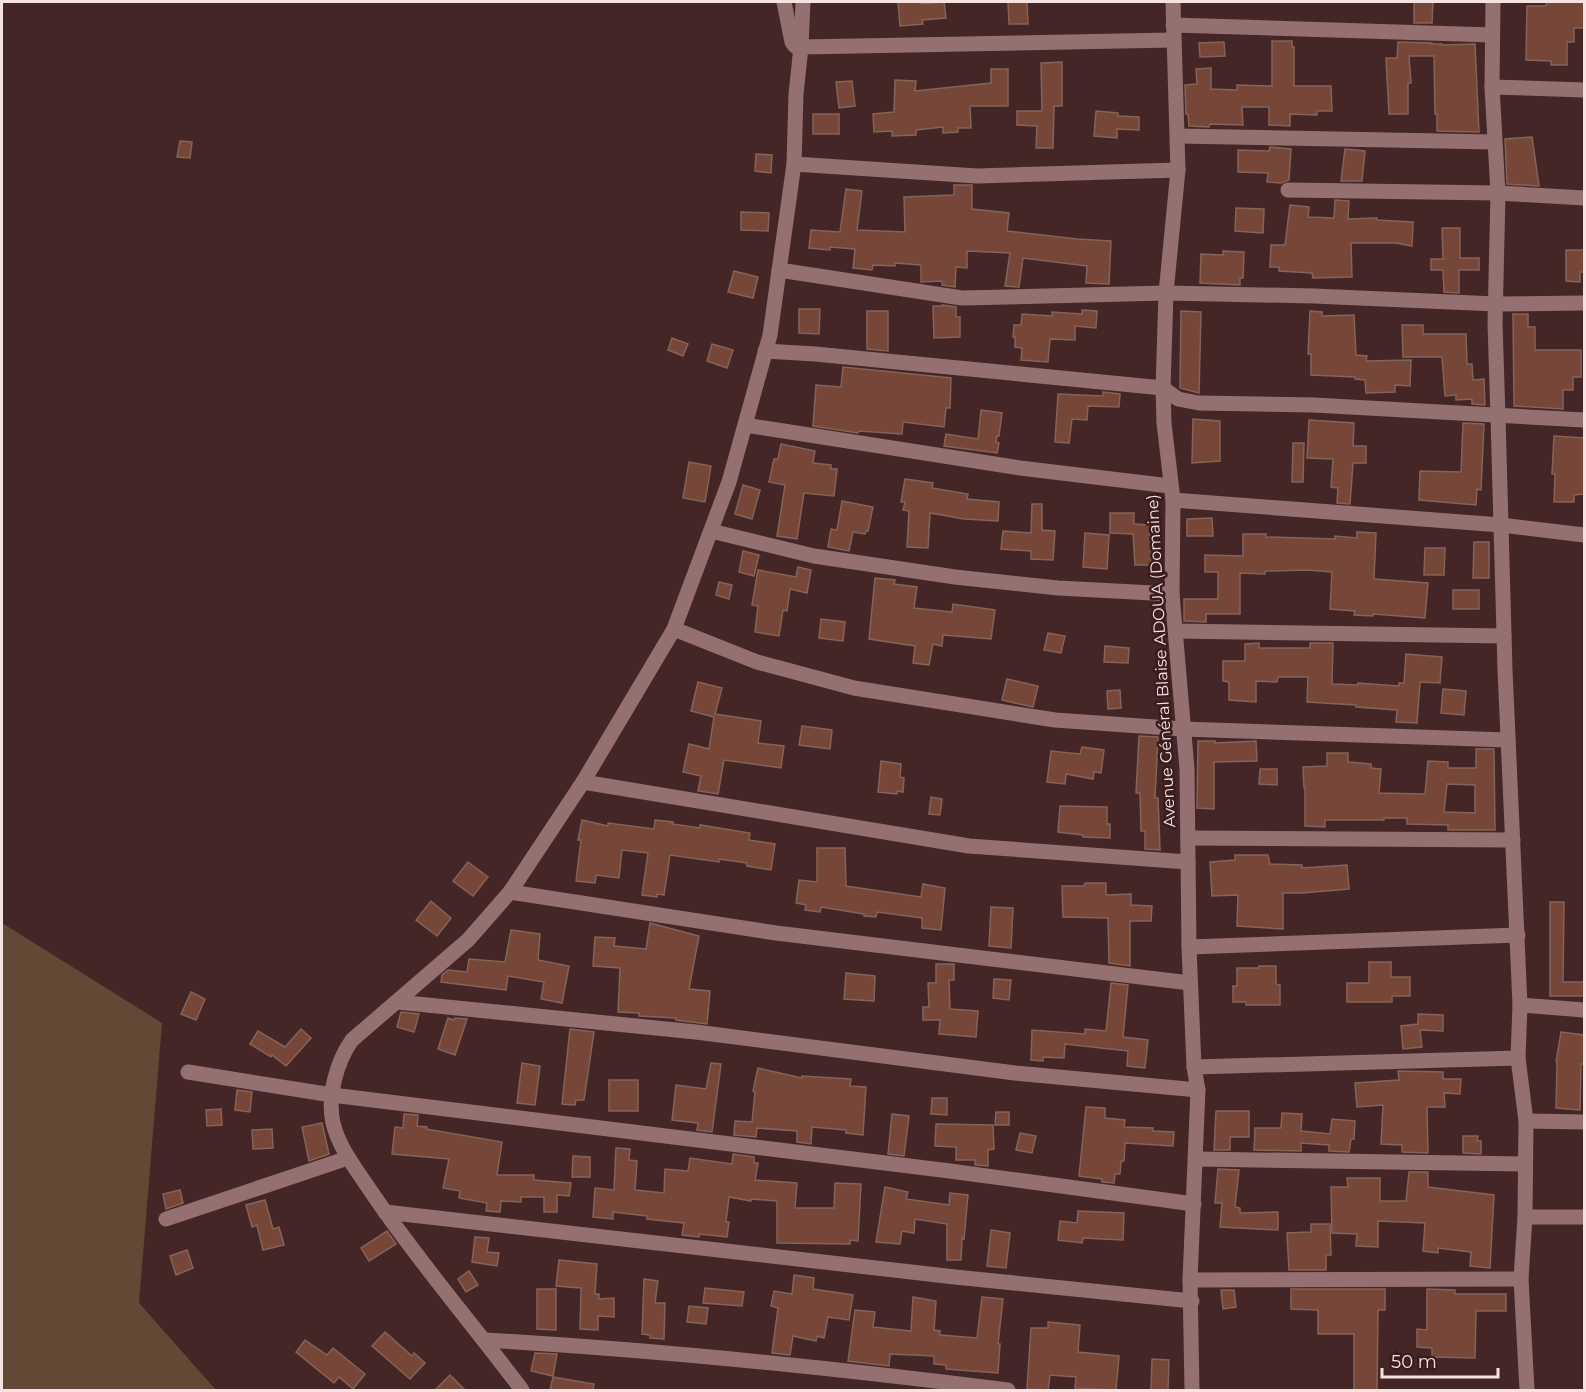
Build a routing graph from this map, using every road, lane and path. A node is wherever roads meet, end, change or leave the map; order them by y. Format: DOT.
graph roads {
  1 [pos="784,2"];
  2 [pos="803,2"];
  3 [pos="1173,2"];
  4 [pos="1492,2"];
  5 [pos="1173,32"];
  6 [pos="1492,36"];
  7 [pos="801,47"];
  8 [pos="1492,87"];
  9 [pos="1584,90"];
  10 [pos="1178,136"];
  11 [pos="1494,142"];
  12 [pos="794,164"];
  13 [pos="1178,170"];
  14 [pos="1288,190"];
  15 [pos="1498,193"];
  16 [pos="1584,198"];
  17 [pos="779,270"];
  18 [pos="1166,293"];
  19 [pos="1584,303"];
  20 [pos="1496,304"];
  21 [pos="765,351"];
  22 [pos="1163,388"];
  23 [pos="1498,417"];
  24 [pos="1584,420"];
  25 [pos="745,425"];
  26 [pos="1171,493"];
  27 [pos="1501,525"];
  28 [pos="711,531"];
  29 [pos="1584,535"];
  30 [pos="1172,594"];
  31 [pos="674,629"];
  32 [pos="1175,631"];
  33 [pos="1504,636"];
  34 [pos="1183,729"];
  35 [pos="1508,740"];
  36 [pos="583,782"];
  37 [pos="1188,838"];
  38 [pos="1513,840"];
  39 [pos="1188,862"];
  40 [pos="510,892"];
  41 [pos="1518,935"];
  42 [pos="1189,947"];
  43 [pos="1191,983"];
  44 [pos="396,1002"];
  45 [pos="1520,1005"];
  46 [pos="1584,1010"];
  47 [pos="1518,1058"];
  48 [pos="1194,1067"];
  49 [pos="188,1072"];
  50 [pos="1198,1090"];
  51 [pos="332,1095"];
  52 [pos="1526,1121"];
  53 [pos="1584,1122"];
  54 [pos="348,1158"];
  55 [pos="1196,1159"];
  56 [pos="1525,1164"];
  57 [pos="1194,1204"];
  58 [pos="385,1212"];
  59 [pos="1525,1217"];
  60 [pos="1584,1217"];
  61 [pos="166,1219"];
  62 [pos="1521,1279"];
  63 [pos="1190,1280"];
  64 [pos="1192,1301"];
  65 [pos="485,1340"];
  66 [pos="522,1390"];
  67 [pos="1008,1390"];
  68 [pos="1192,1390"];
  69 [pos="1527,1390"];
  1 -- 7 [label="street"];
  2 -- 7 [label="street"];
  3 -- 5 [label="street, Avenue Général Blaise ADOUA (Domaine)"];
  4 -- 6 [label="street"];
  5 -- 6 [label="street"];
  5 -- 7 [label="street"];
  5 -- 10 [label="street, Avenue Général Blaise ADOUA (Domaine)"];
  6 -- 8 [label="street"];
  7 -- 12 [label="street"];
  8 -- 9 [label="street"];
  8 -- 11 [label="street"];
  10 -- 11 [label="street"];
  10 -- 13 [label="street, Avenue Général Blaise ADOUA (Domaine)"];
  11 -- 15 [label="street"];
  12 -- 13 [label="street"];
  12 -- 17 [label="street"];
  13 -- 18 [label="street, Avenue Général Blaise ADOUA (Domaine)"];
  14 -- 15 [label="street"];
  15 -- 16 [label="street"];
  15 -- 20 [label="street"];
  17 -- 18 [label="street"];
  17 -- 21 [label="street"];
  18 -- 20 [label="street"];
  18 -- 22 [label="street, Avenue Général Blaise ADOUA (Domaine)"];
  19 -- 20 [label="street"];
  20 -- 23 [label="street"];
  21 -- 22 [label="street"];
  21 -- 25 [label="street"];
  22 -- 23 [label="street"];
  22 -- 26 [label="street, Avenue Général Blaise ADOUA (Domaine)"];
  23 -- 24 [label="street"];
  23 -- 27 [label="street"];
  25 -- 26 [label="street"];
  25 -- 28 [label="street"];
  26 -- 27 [label="street"];
  26 -- 30 [label="street, Avenue Général Blaise ADOUA (Domaine)"];
  27 -- 29 [label="street"];
  27 -- 33 [label="street"];
  28 -- 30 [label="street"];
  28 -- 31 [label="street"];
  30 -- 32 [label="street, Avenue Général Blaise ADOUA (Domaine)"];
  31 -- 34 [label="street"];
  31 -- 36 [label="street"];
  32 -- 33 [label="street"];
  32 -- 34 [label="street, Avenue Général Blaise ADOUA (Domaine)"];
  33 -- 35 [label="street"];
  34 -- 35 [label="street"];
  34 -- 37 [label="street, Avenue Général Blaise ADOUA (Domaine)"];
  35 -- 38 [label="street"];
  36 -- 39 [label="street"];
  36 -- 40 [label="street"];
  37 -- 38 [label="street"];
  37 -- 39 [label="street, Avenue Général Blaise ADOUA (Domaine)"];
  38 -- 41 [label="street"];
  39 -- 42 [label="street, Avenue Général Blaise ADOUA (Domaine)"];
  40 -- 43 [label="street"];
  40 -- 44 [label="street"];
  41 -- 42 [label="street"];
  41 -- 45 [label="street"];
  42 -- 43 [label="street, Avenue Général Blaise ADOUA (Domaine)"];
  43 -- 48 [label="street, Avenue Général Blaise ADOUA (Domaine)"];
  44 -- 50 [label="street"];
  44 -- 51 [label="street"];
  45 -- 46 [label="street"];
  45 -- 47 [label="street"];
  47 -- 48 [label="street"];
  47 -- 52 [label="street"];
  48 -- 50 [label="street, Avenue Général Blaise ADOUA (Domaine)"];
  49 -- 51 [label="street"];
  50 -- 55 [label="street, Avenue Général Blaise ADOUA (Domaine)"];
  51 -- 54 [label="street"];
  51 -- 57 [label="street"];
  52 -- 53 [label="street"];
  52 -- 56 [label="street"];
  54 -- 58 [label="street"];
  54 -- 61 [label="street"];
  55 -- 56 [label="street"];
  55 -- 57 [label="street, Avenue Général Blaise ADOUA (Domaine)"];
  56 -- 59 [label="street"];
  57 -- 63 [label="street, Avenue Général Blaise ADOUA (Domaine)"];
  58 -- 64 [label="street"];
  58 -- 65 [label="street"];
  59 -- 60 [label="street"];
  59 -- 62 [label="street"];
  62 -- 63 [label="street"];
  62 -- 69 [label="street"];
  63 -- 64 [label="street, Avenue Général Blaise ADOUA (Domaine)"];
  64 -- 68 [label="street, Avenue Général Blaise ADOUA (Domaine)"];
  65 -- 66 [label="street"];
  65 -- 67 [label="street"];
}
